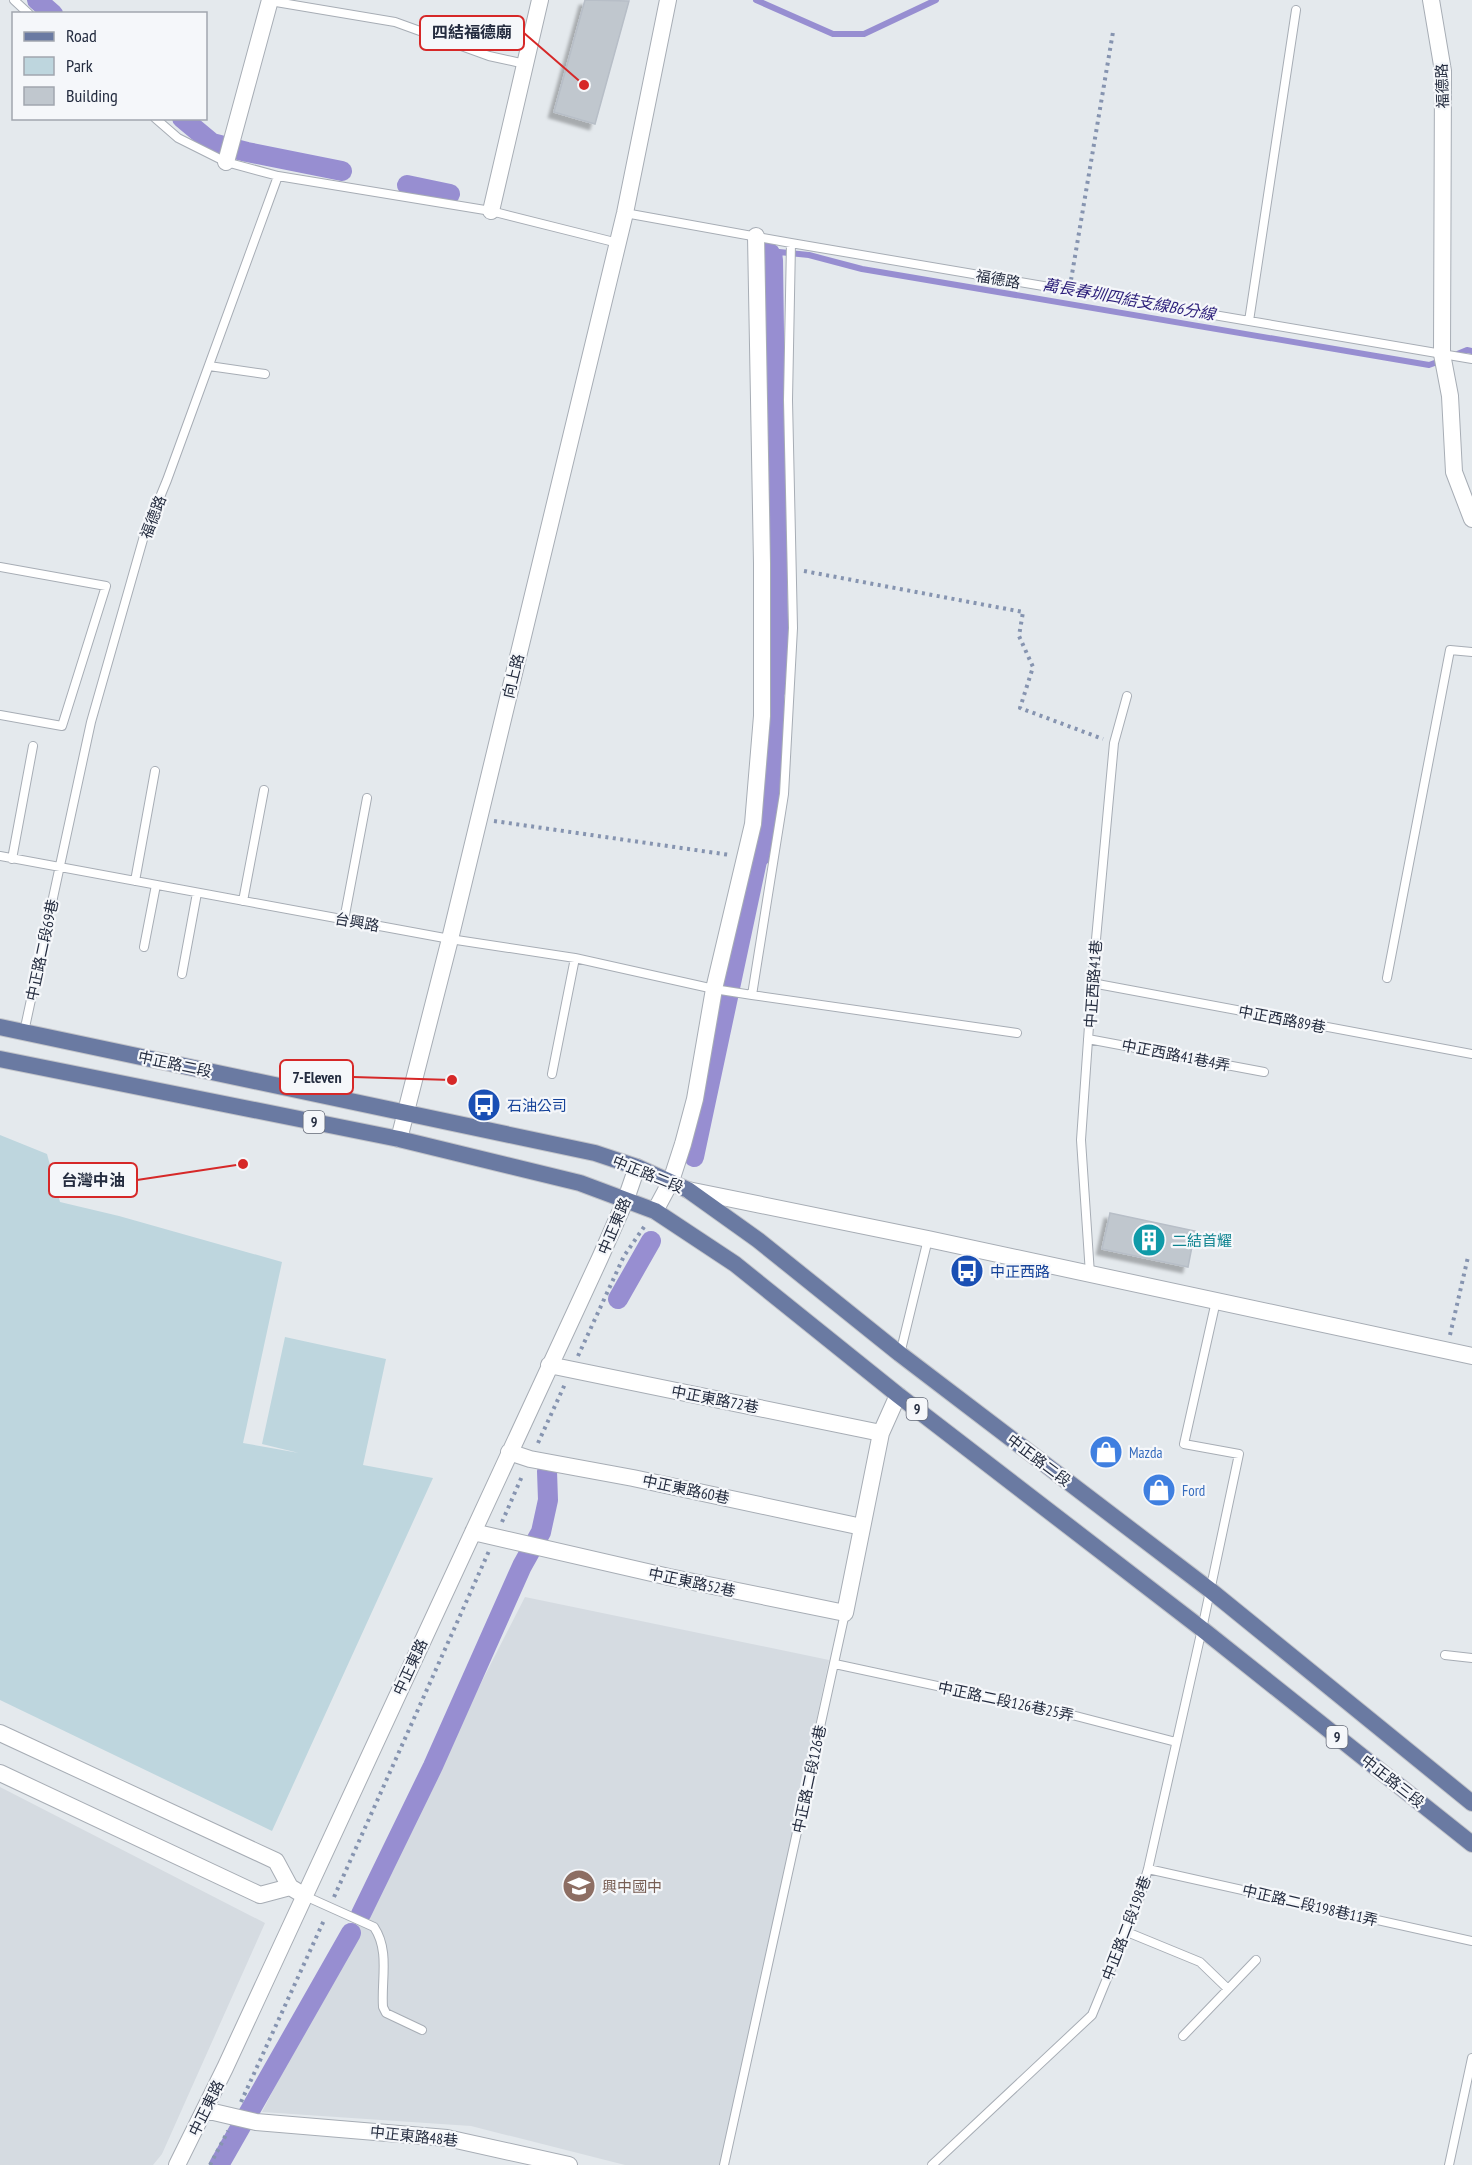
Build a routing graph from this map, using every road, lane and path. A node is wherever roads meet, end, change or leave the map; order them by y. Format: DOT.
graph roads {
  1 [pos="14,0"];
  2 [pos="540,0"];
  3 [pos="668,0"];
  4 [pos="1431,0"];
  5 [pos="270,1"];
  6 [pos="1296,10"];
  7 [pos="27,12"];
  8 [pos="1113,32"];
  9 [pos="525,64"];
  10 [pos="157,120"];
  11 [pos="226,162"];
  12 [pos="278,176"];
  13 [pos="491,211"];
  14 [pos="625,213"];
  15 [pos="756,236"];
  16 [pos="618,243"];
  17 [pos="791,243"];
  18 [pos="1069,291"];
  19 [pos="1249,321"];
  20 [pos="1442,354"];
  21 [pos="1472,359"];
  22 [pos="209,366"];
  23 [pos="265,374"];
  24 [pos="1472,519"];
  25 [pos="0,567"];
  26 [pos="793,569"];
  27 [pos="1472,652"];
  28 [pos="1127,696"];
  29 [pos="0,715"];
  30 [pos="1114,743"];
  31 [pos="33,746"];
  32 [pos="155,771"];
  33 [pos="264,790"];
  34 [pos="367,798"];
  35 [pos="478,819"];
  36 [pos="0,856"];
  37 [pos="746,857"];
  38 [pos="12,859"];
  39 [pos="60,867"];
  40 [pos="135,881"];
  41 [pos="156,885"];
  42 [pos="197,893"];
  43 [pos="243,901"];
  44 [pos="344,920"];
  45 [pos="450,939"];
  46 [pos="144,947"];
  47 [pos="575,958"];
  48 [pos="182,974"];
  49 [pos="1387,978"];
  50 [pos="1092,983"];
  51 [pos="714,989"];
  52 [pos="752,995"];
  53 [pos="0,1027"];
  54 [pos="24,1032"];
  55 [pos="1017,1033"];
  56 [pos="1088,1039"];
  57 [pos="1472,1054"];
  58 [pos="0,1059"];
  59 [pos="1264,1072"];
  60 [pos="552,1074"];
  61 [pos="405,1114"];
  62 [pos="399,1139"];
  63 [pos="637,1167"];
  64 [pos="671,1181"];
  65 [pos="688,1190"];
  66 [pos="626,1199"];
  67 [pos="655,1211"];
  68 [pos="928,1239"];
  69 [pos="1468,1257"];
  70 [pos="1090,1274"];
  71 [pos="1216,1301"];
  72 [pos="1447,1351"];
  73 [pos="900,1354"];
  74 [pos="1472,1356"];
  75 [pos="549,1365"];
  76 [pos="571,1370"];
  77 [pos="898,1395"];
  78 [pos="881,1433"];
  79 [pos="509,1452"];
  80 [pos="530,1459"];
  81 [pos="862,1527"];
  82 [pos="472,1532"];
  83 [pos="495,1538"];
  84 [pos="1210,1590"];
  85 [pos="846,1613"];
  86 [pos="1202,1629"];
  87 [pos="1445,1655"];
  88 [pos="1472,1658"];
  89 [pos="835,1664"];
  90 [pos="0,1733"];
  91 [pos="1176,1742"];
  92 [pos="0,1773"];
  93 [pos="1472,1803"];
  94 [pos="1472,1844"];
  95 [pos="1148,1869"];
  96 [pos="290,1887"];
  97 [pos="305,1896"];
  98 [pos="329,1907"];
  99 [pos="1127,1932"];
  100 [pos="1472,1941"];
  101 [pos="1256,1960"];
  102 [pos="1228,1989"];
  103 [pos="422,2030"];
  104 [pos="1183,2036"];
  105 [pos="1472,2058"];
  106 [pos="205,2110"];
  107 [pos="236,2118"];
  108 [pos="177,2165"];
  109 [pos="210,2165"];
  110 [pos="569,2165"];
  111 [pos="724,2165"];
  112 [pos="932,2165"];
  113 [pos="1449,2165"];
  1 -- 7 [label="lane"];
  2 -- 9 [label="street"];
  3 -- 14 [label="street, 向上路"];
  4 -- 20 [label="street, 福德路"];
  5 -- 9 [label="lane"];
  5 -- 11 [label="street"];
  6 -- 19 [label="lane"];
  8 -- 18 [label="path"];
  9 -- 13 [label="street"];
  10 -- 11 [label="lane"];
  11 -- 12 [label="lane"];
  12 -- 13 [label="lane"];
  12 -- 22 [label="lane, 福德路"];
  13 -- 16 [label="lane"];
  14 -- 15 [label="lane, 福德路"];
  14 -- 16 [label="street, 向上路"];
  15 -- 17 [label="lane, 福德路"];
  15 -- 37 [label="street"];
  16 -- 35 [label="street, 向上路"];
  17 -- 18 [label="lane, 福德路"];
  17 -- 26 [label="lane"];
  18 -- 19 [label="lane, 福德路"];
  19 -- 20 [label="lane, 福德路"];
  20 -- 21 [label="lane, 福德路"];
  20 -- 24 [label="street, 福德路"];
  22 -- 23 [label="lane"];
  22 -- 39 [label="lane, 福德路"];
  25 -- 29 [label="lane"];
  26 -- 30 [label="path"];
  26 -- 52 [label="lane"];
  27 -- 49 [label="lane"];
  28 -- 30 [label="lane, 中正西路41巷"];
  30 -- 50 [label="lane, 中正西路41巷"];
  31 -- 38 [label="lane"];
  32 -- 40 [label="lane"];
  33 -- 43 [label="lane"];
  34 -- 44 [label="lane"];
  35 -- 37 [label="path"];
  35 -- 45 [label="street, 向上路"];
  36 -- 38 [label="lane, 台興路"];
  37 -- 51 [label="street"];
  38 -- 39 [label="lane, 台興路"];
  39 -- 40 [label="lane, 台興路"];
  39 -- 54 [label="lane, 中正路二段69巷"];
  40 -- 41 [label="lane, 台興路"];
  41 -- 42 [label="lane, 台興路"];
  41 -- 46 [label="lane"];
  42 -- 43 [label="lane, 台興路"];
  42 -- 48 [label="lane"];
  43 -- 44 [label="lane, 台興路"];
  44 -- 45 [label="lane, 台興路"];
  45 -- 47 [label="lane, 台興路"];
  45 -- 61 [label="street, 向上路"];
  47 -- 51 [label="lane, 台興路"];
  47 -- 60 [label="lane"];
  50 -- 56 [label="lane, 中正西路41巷"];
  50 -- 57 [label="lane, 中正西路89巷"];
  51 -- 52 [label="lane, 台興路"];
  51 -- 64 [label="street"];
  52 -- 55 [label="lane, 台興路"];
  53 -- 54 [label="main road, 中正路二段 / 9"];
  54 -- 61 [label="main road, 中正路二段 / 9"];
  56 -- 59 [label="lane, 中正西路41巷4弄"];
  56 -- 70 [label="lane, 中正西路41巷"];
  58 -- 62 [label="main road, 中正路二段 / 9"];
  61 -- 62 [label="street, 向上路"];
  61 -- 63 [label="main road, 中正路二段 / 9"];
  62 -- 66 [label="main road, 中正路二段 / 9"];
  63 -- 64 [label="main road, 中正路二段 / 9"];
  63 -- 66 [label="street, 中正東路"];
  64 -- 65 [label="main road, 中正路二段 / 9"];
  64 -- 67 [label="street"];
  65 -- 68 [label="street"];
  65 -- 73 [label="main road, 中正路二段 / 9"];
  66 -- 67 [label="main road, 中正路二段 / 9"];
  66 -- 75 [label="street, 中正東路"];
  67 -- 76 [label="path, 中正東路"];
  67 -- 77 [label="main road, 中正路二段 / 9"];
  68 -- 70 [label="street"];
  68 -- 73 [label="lane"];
  69 -- 72 [label="path"];
  70 -- 71 [label="street"];
  71 -- 72 [label="street"];
  71 -- 84 [label="lane, 中正路二段198巷"];
  72 -- 74 [label="street"];
  73 -- 84 [label="main road, 中正路二段 / 9"];
  75 -- 76 [label="street, 中正東路72巷"];
  75 -- 79 [label="street, 中正東路"];
  76 -- 78 [label="street, 中正東路72巷"];
  76 -- 80 [label="path, 中正東路"];
  77 -- 78 [label="street, 中正路二段126巷"];
  77 -- 86 [label="main road, 中正路二段 / 9"];
  78 -- 81 [label="street, 中正路二段126巷"];
  79 -- 80 [label="street, 中正東路60巷"];
  79 -- 82 [label="street, 中正東路"];
  80 -- 81 [label="street, 中正東路60巷"];
  80 -- 83 [label="path, 中正東路"];
  81 -- 85 [label="street, 中正路二段126巷"];
  82 -- 83 [label="street, 中正東路52巷"];
  82 -- 97 [label="street, 中正東路"];
  83 -- 85 [label="street, 中正東路52巷"];
  83 -- 98 [label="path, 中正東路"];
  84 -- 86 [label="lane, 中正路二段198巷"];
  84 -- 93 [label="main road, 9"];
  85 -- 89 [label="lane, 中正路二段126巷"];
  86 -- 91 [label="lane, 中正路二段198巷"];
  86 -- 94 [label="main road, 中正路三段 / 9"];
  87 -- 88 [label="lane"];
  89 -- 91 [label="lane, 中正路二段126巷25弄"];
  89 -- 111 [label="lane, 中正路二段126巷"];
  90 -- 96 [label="street"];
  91 -- 95 [label="lane, 中正路二段198巷"];
  92 -- 96 [label="street"];
  95 -- 99 [label="lane, 中正路二段198巷"];
  95 -- 100 [label="lane, 中正路二段198巷11弄"];
  96 -- 97 [label="street"];
  97 -- 98 [label="lane"];
  97 -- 106 [label="street, 中正東路"];
  98 -- 103 [label="lane"];
  98 -- 107 [label="path, 中正東路"];
  99 -- 102 [label="lane"];
  99 -- 112 [label="lane, 中正路二段198巷"];
  101 -- 102 [label="lane"];
  102 -- 104 [label="lane"];
  105 -- 113 [label="lane"];
  106 -- 107 [label="street, 中正東路48巷"];
  106 -- 108 [label="street, 中正東路"];
  107 -- 109 [label="path, 中正東路"];
  107 -- 110 [label="street, 中正東路48巷"];
}
